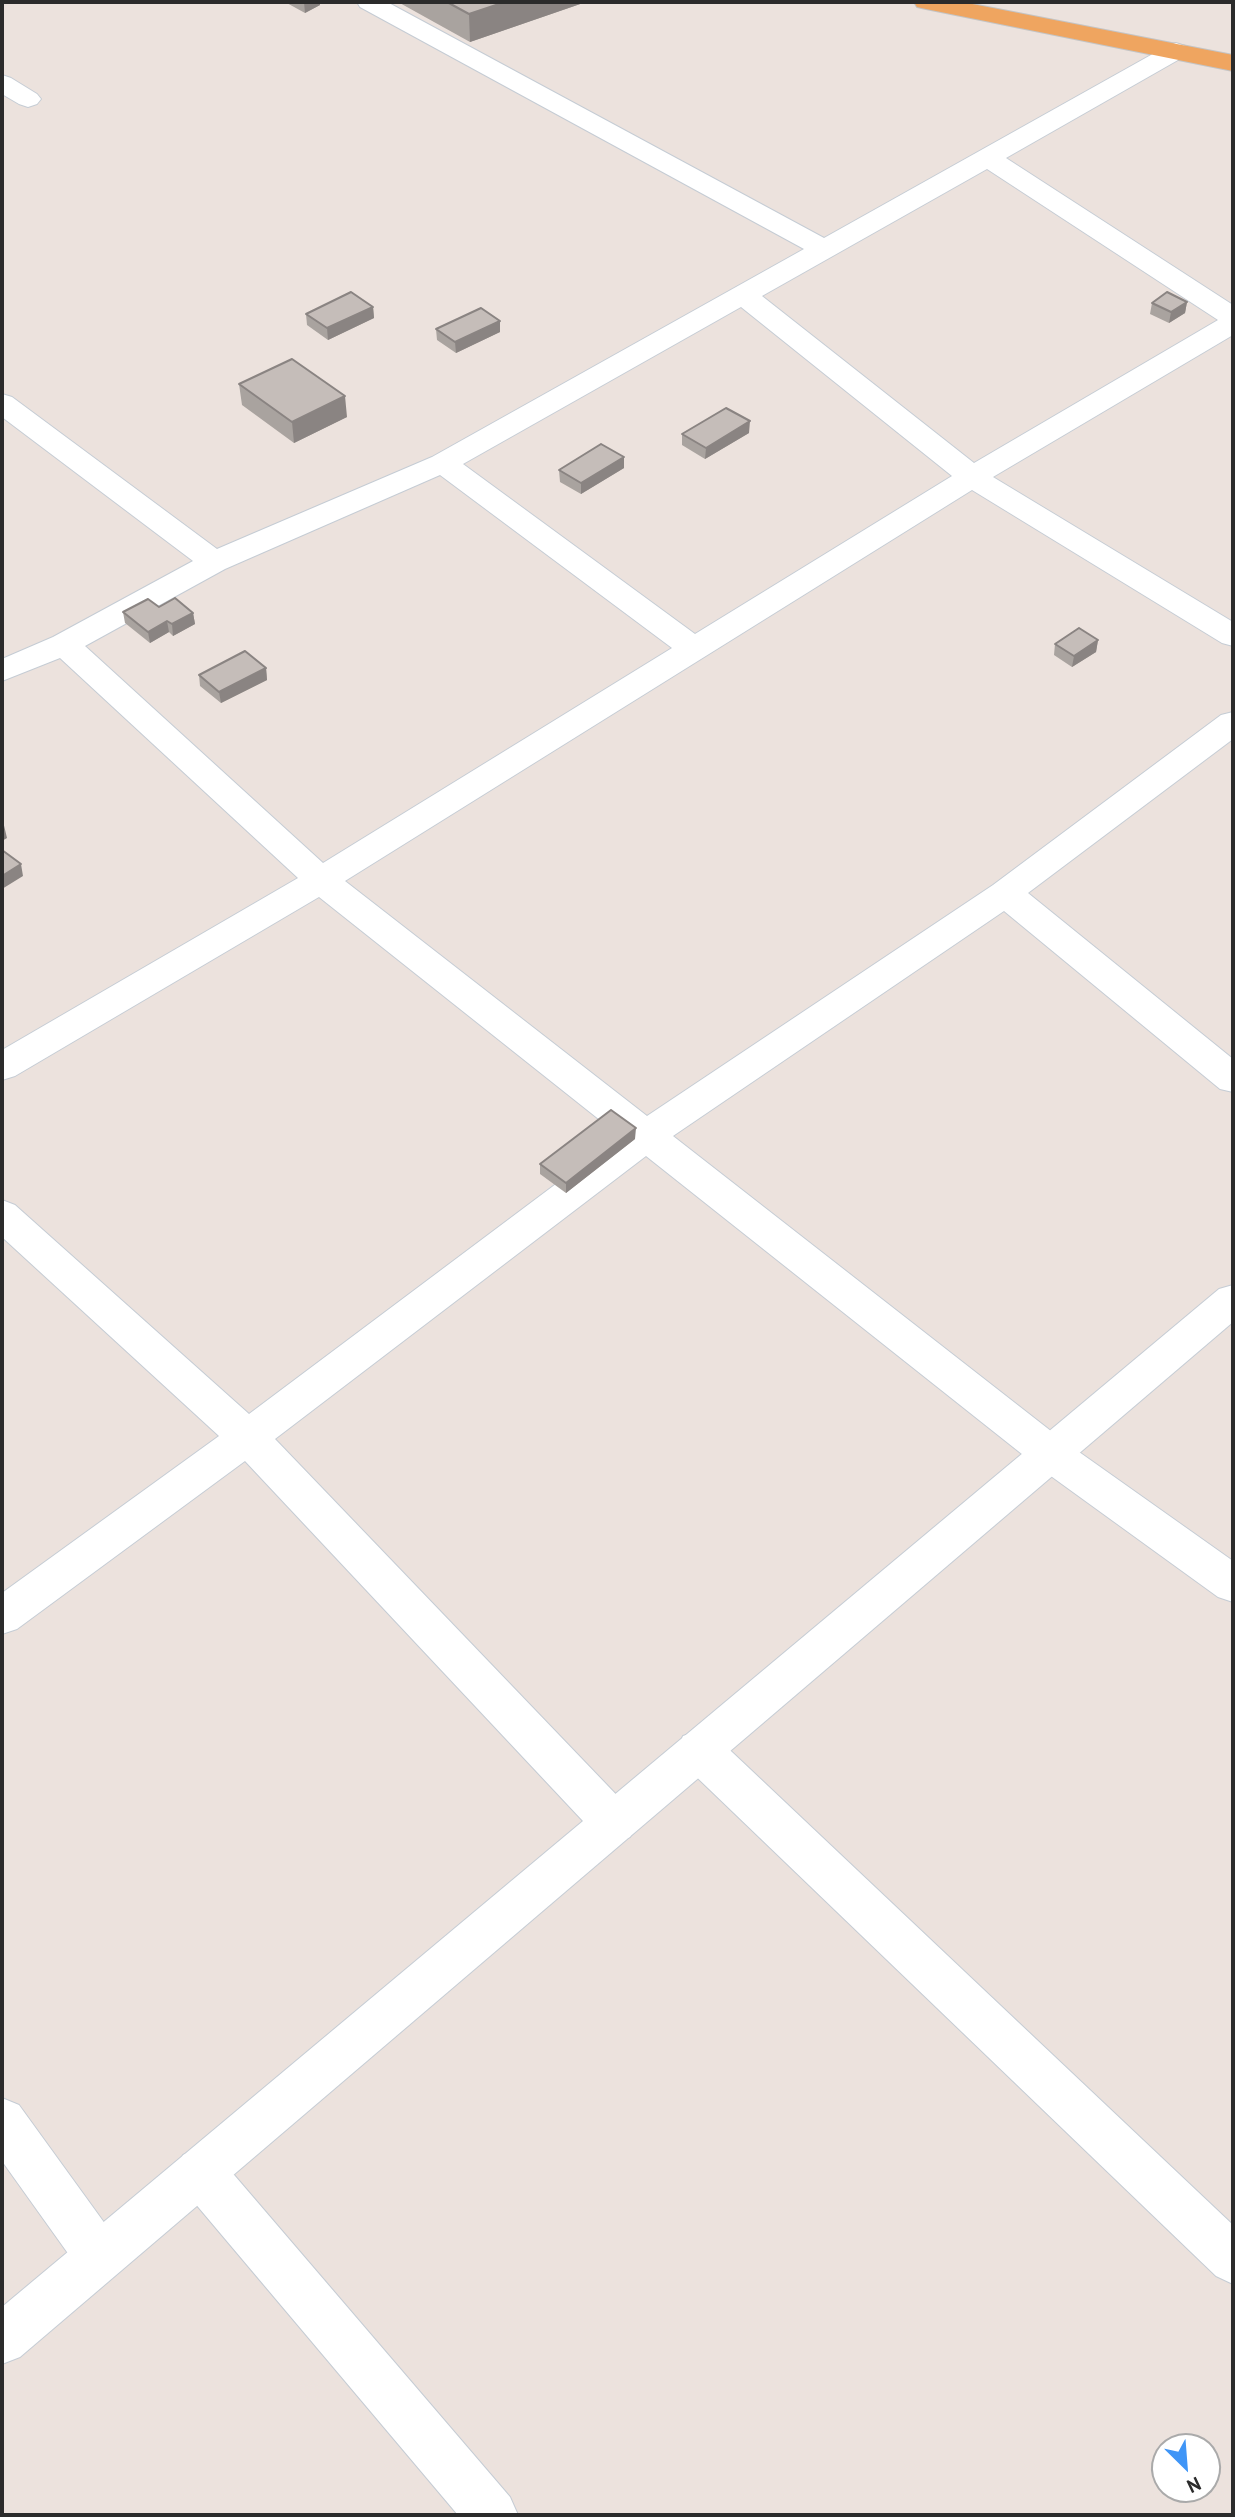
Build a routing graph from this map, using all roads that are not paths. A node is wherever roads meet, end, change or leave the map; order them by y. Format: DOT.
graph roads {
  1 [pos="369,2"];
  2 [pos="926,2"];
  3 [pos="1176,51"];
  4 [pos="1233,63"];
  5 [pos="2,83"];
  6 [pos="28,99"];
  7 [pos="987,158"];
  8 [pos="822,248"];
  9 [pos="743,295"];
  10 [pos="1233,317"];
  11 [pos="1233,323"];
  12 [pos="2,403"];
  13 [pos="443,463"];
  14 [pos="972,477"];
  15 [pos="215,562"];
  16 [pos="1233,636"];
  17 [pos="64,643"];
  18 [pos="694,649"];
  19 [pos="2,671"];
  20 [pos="1233,723"];
  21 [pos="321,880"];
  22 [pos="1005,893"];
  23 [pos="2,1067"];
  24 [pos="1233,1080"];
  25 [pos="646,1136"];
  26 [pos="2,1214"];
  27 [pos="1233,1300"];
  28 [pos="248,1437"];
  29 [pos="1051,1454"];
  30 [pos="1233,1584"];
  31 [pos="2,1616"];
  32 [pos="699,1750"];
  33 [pos="614,1823"];
  34 [pos="2,2121"];
  35 [pos="200,2172"];
  36 [pos="99,2256"];
  37 [pos="1233,2259"];
  38 [pos="2,2339"];
  39 [pos="492,2515"];
  1 -- 8 [label="street"];
  2 -- 3 [label="main road"];
  3 -- 4 [label="main road"];
  3 -- 7 [label="street"];
  5 -- 6 [label="street"];
  7 -- 8 [label="street"];
  7 -- 10 [label="street"];
  8 -- 9 [label="street"];
  9 -- 13 [label="street"];
  9 -- 14 [label="street"];
  11 -- 14 [label="street"];
  12 -- 15 [label="street"];
  13 -- 15 [label="street"];
  13 -- 18 [label="street"];
  14 -- 16 [label="street"];
  14 -- 18 [label="street"];
  15 -- 17 [label="street"];
  17 -- 19 [label="street"];
  17 -- 21 [label="street"];
  18 -- 21 [label="street"];
  20 -- 22 [label="street"];
  21 -- 23 [label="street"];
  21 -- 25 [label="street"];
  22 -- 24 [label="street"];
  22 -- 25 [label="street"];
  25 -- 28 [label="street"];
  25 -- 29 [label="street"];
  26 -- 28 [label="street"];
  27 -- 29 [label="street"];
  28 -- 31 [label="street"];
  28 -- 33 [label="street"];
  29 -- 30 [label="street"];
  29 -- 32 [label="street"];
  32 -- 33 [label="street"];
  32 -- 37 [label="street"];
  33 -- 35 [label="street"];
  34 -- 36 [label="street"];
  35 -- 36 [label="street"];
  35 -- 39 [label="street"];
  36 -- 38 [label="street"];
}
